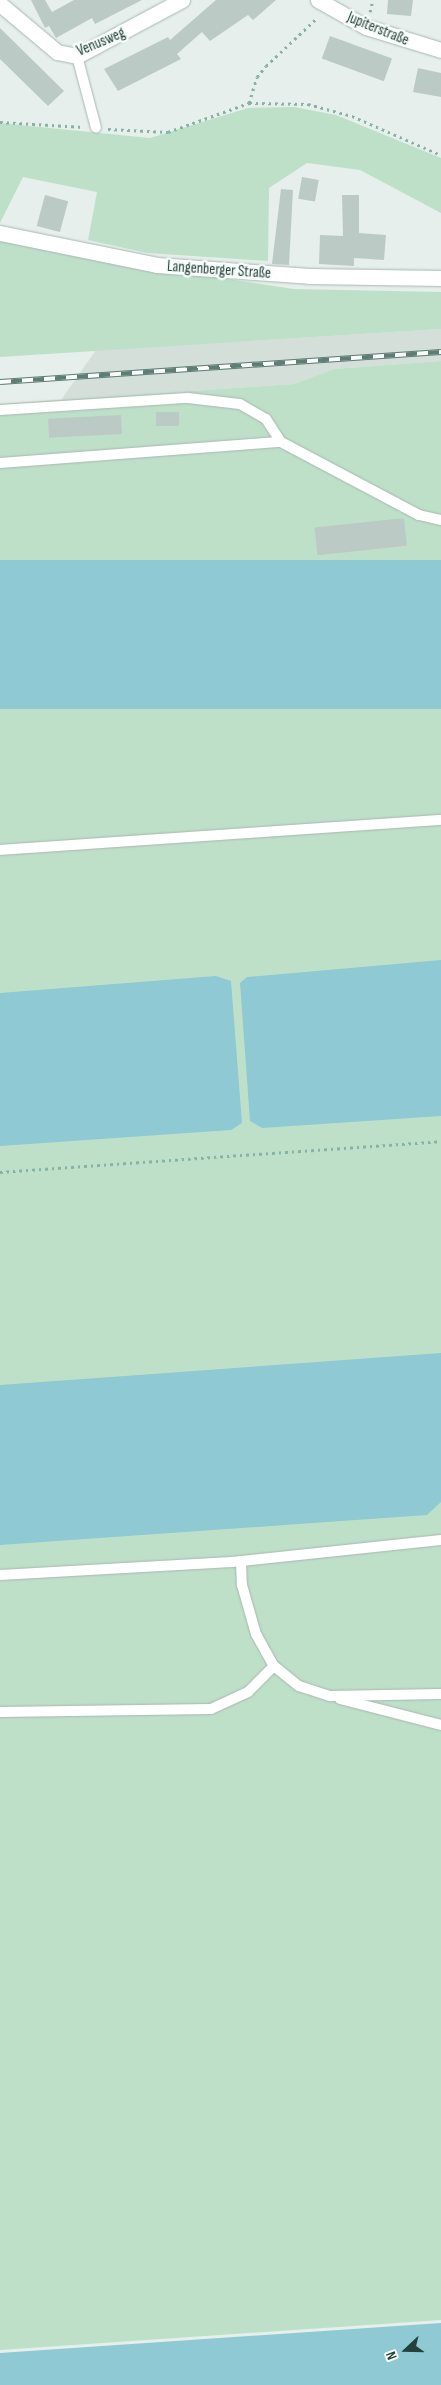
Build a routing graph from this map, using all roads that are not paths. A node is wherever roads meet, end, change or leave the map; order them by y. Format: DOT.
graph roads {
  1 [pos="182,0"];
  2 [pos="0,4"];
  3 [pos="323,4"];
  4 [pos="441,50"];
  5 [pos="76,56"];
  6 [pos="96,128"];
  7 [pos="0,233"];
  8 [pos="441,278"];
  9 [pos="0,410"];
  10 [pos="281,442"];
  11 [pos="0,462"];
  12 [pos="439,521"];
  13 [pos="441,820"];
  14 [pos="0,850"];
  15 [pos="441,1540"];
  16 [pos="241,1561"];
  17 [pos="0,1575"];
  18 [pos="274,1666"];
  19 [pos="441,1694"];
  20 [pos="330,1696"];
  21 [pos="0,1712"];
  22 [pos="441,1725"];
  1 -- 5 [label="main road, Venusweg"];
  2 -- 5 [label="main road, Venusweg"];
  3 -- 4 [label="main road, Jupiterstraße"];
  5 -- 6 [label="lane"];
  7 -- 8 [label="main road, Langenberger Straße"];
  9 -- 10 [label="lane"];
  10 -- 11 [label="lane"];
  10 -- 12 [label="lane"];
  13 -- 14 [label="lane"];
  15 -- 16 [label="lane"];
  16 -- 17 [label="lane"];
  16 -- 18 [label="lane"];
  18 -- 20 [label="lane"];
  18 -- 21 [label="lane"];
  19 -- 20 [label="lane"];
  20 -- 22 [label="lane"];
}
